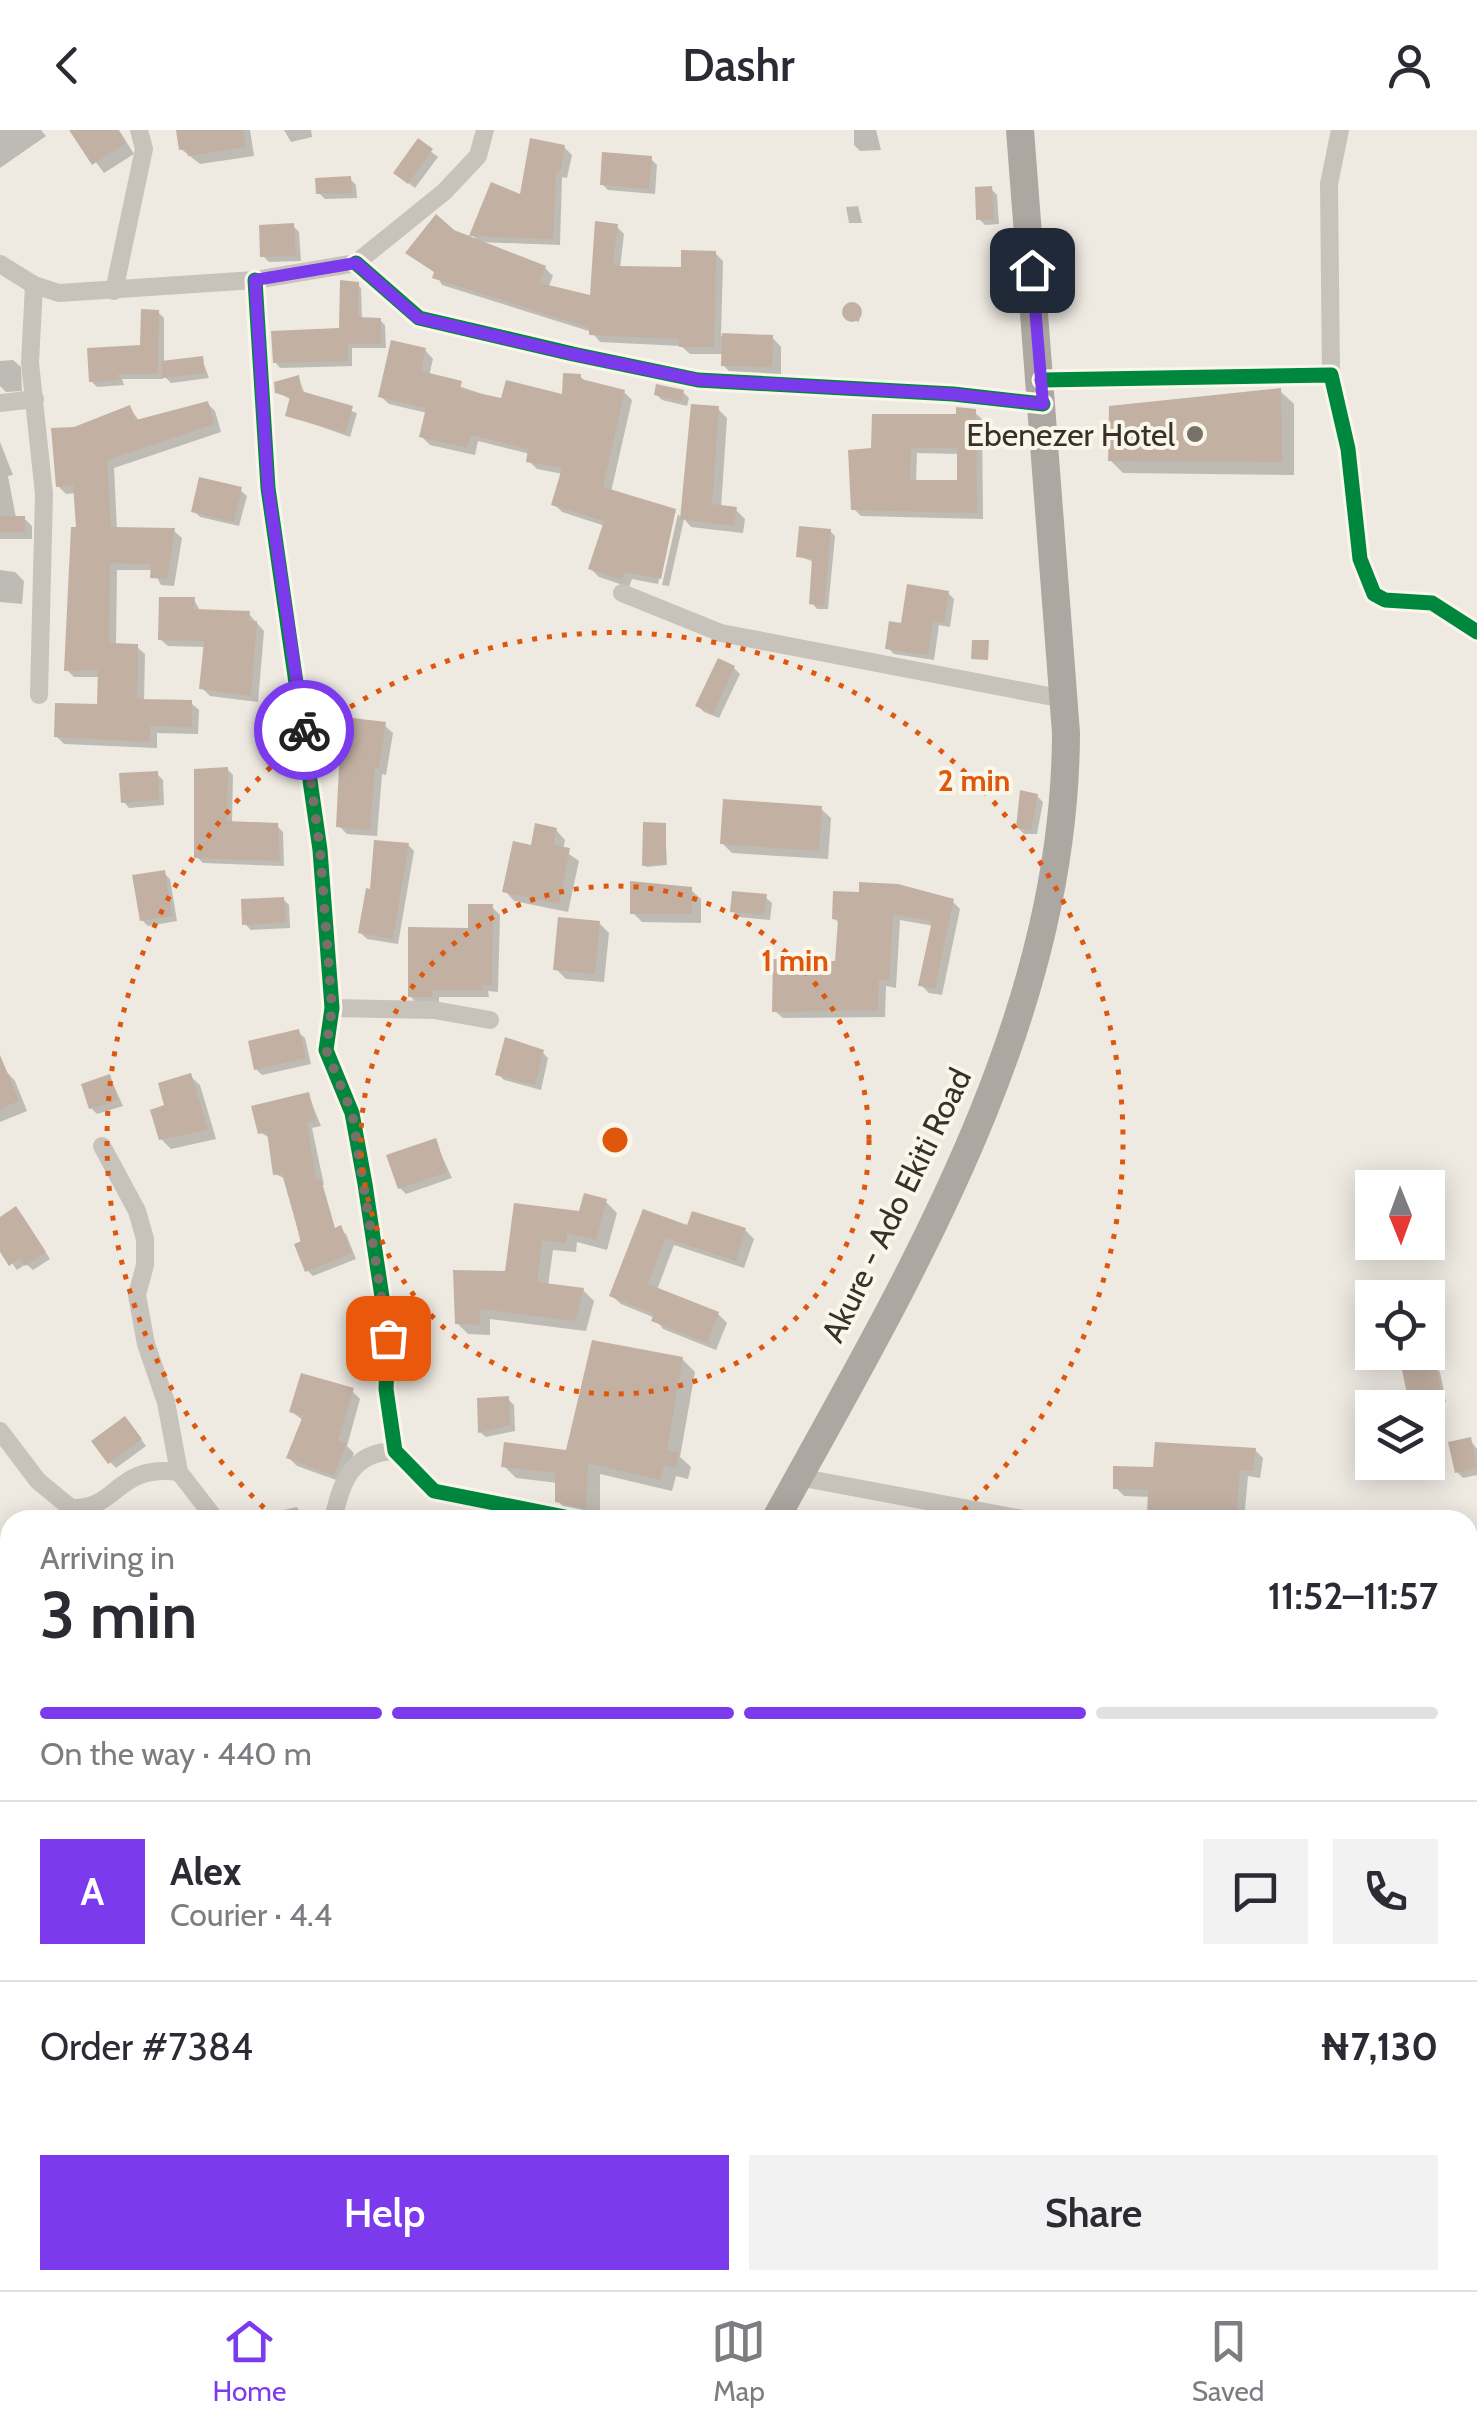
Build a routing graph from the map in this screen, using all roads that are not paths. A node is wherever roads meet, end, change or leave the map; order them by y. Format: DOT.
graph roads {
  1 [pos="139,130"];
  2 [pos="485,130"];
  3 [pos="1020,130"];
  4 [pos="1340,130"];
  5 [pos="356,263"];
  6 [pos="0,264"];
  7 [pos="255,280"];
  8 [pos="34,285"];
  9 [pos="114,291"];
  10 [pos="1330,375"];
  11 [pos="1042,392"];
  12 [pos="35,399"];
  13 [pos="0,403"];
  14 [pos="622,594"];
  15 [pos="1477,632"];
  16 [pos="40,695"];
  17 [pos="1064,698"];
  18 [pos="332,1008"];
  19 [pos="490,1020"];
  20 [pos="102,1146"];
  21 [pos="0,1431"];
  22 [pos="395,1451"];
  23 [pos="178,1472"];
  24 [pos="798,1477"];
  25 [pos="74,1510"];
  26 [pos="86,1510"];
  27 [pos="208,1510"];
  28 [pos="334,1510"];
  29 [pos="530,1510"];
  30 [pos="780,1510"];
  31 [pos="975,1510"];
  1 -- 9 [label="street"];
  2 -- 5 [label="street"];
  3 -- 11 [label="main road, Akure - Ado Ekiti Road"];
  4 -- 10 [label="street"];
  5 -- 7 [label="street"];
  5 -- 11 [label="street"];
  6 -- 8 [label="street"];
  7 -- 9 [label="street"];
  7 -- 18 [label="street"];
  8 -- 9 [label="street"];
  8 -- 12 [label="street"];
  10 -- 11 [label="street"];
  10 -- 15 [label="street"];
  11 -- 17 [label="main road, Akure - Ado Ekiti Road"];
  12 -- 13 [label="street"];
  12 -- 16 [label="street"];
  14 -- 17 [label="street"];
  17 -- 24 [label="main road, Akure - Ado Ekiti Road"];
  18 -- 19 [label="street"];
  18 -- 22 [label="street"];
  20 -- 23 [label="street"];
  21 -- 25 [label="street"];
  22 -- 28 [label="street"];
  22 -- 29 [label="street"];
  23 -- 26 [label="street"];
  23 -- 27 [label="street"];
  24 -- 30 [label="main road, Akure - Ado Ekiti Road"];
  24 -- 31 [label="street"];
}
